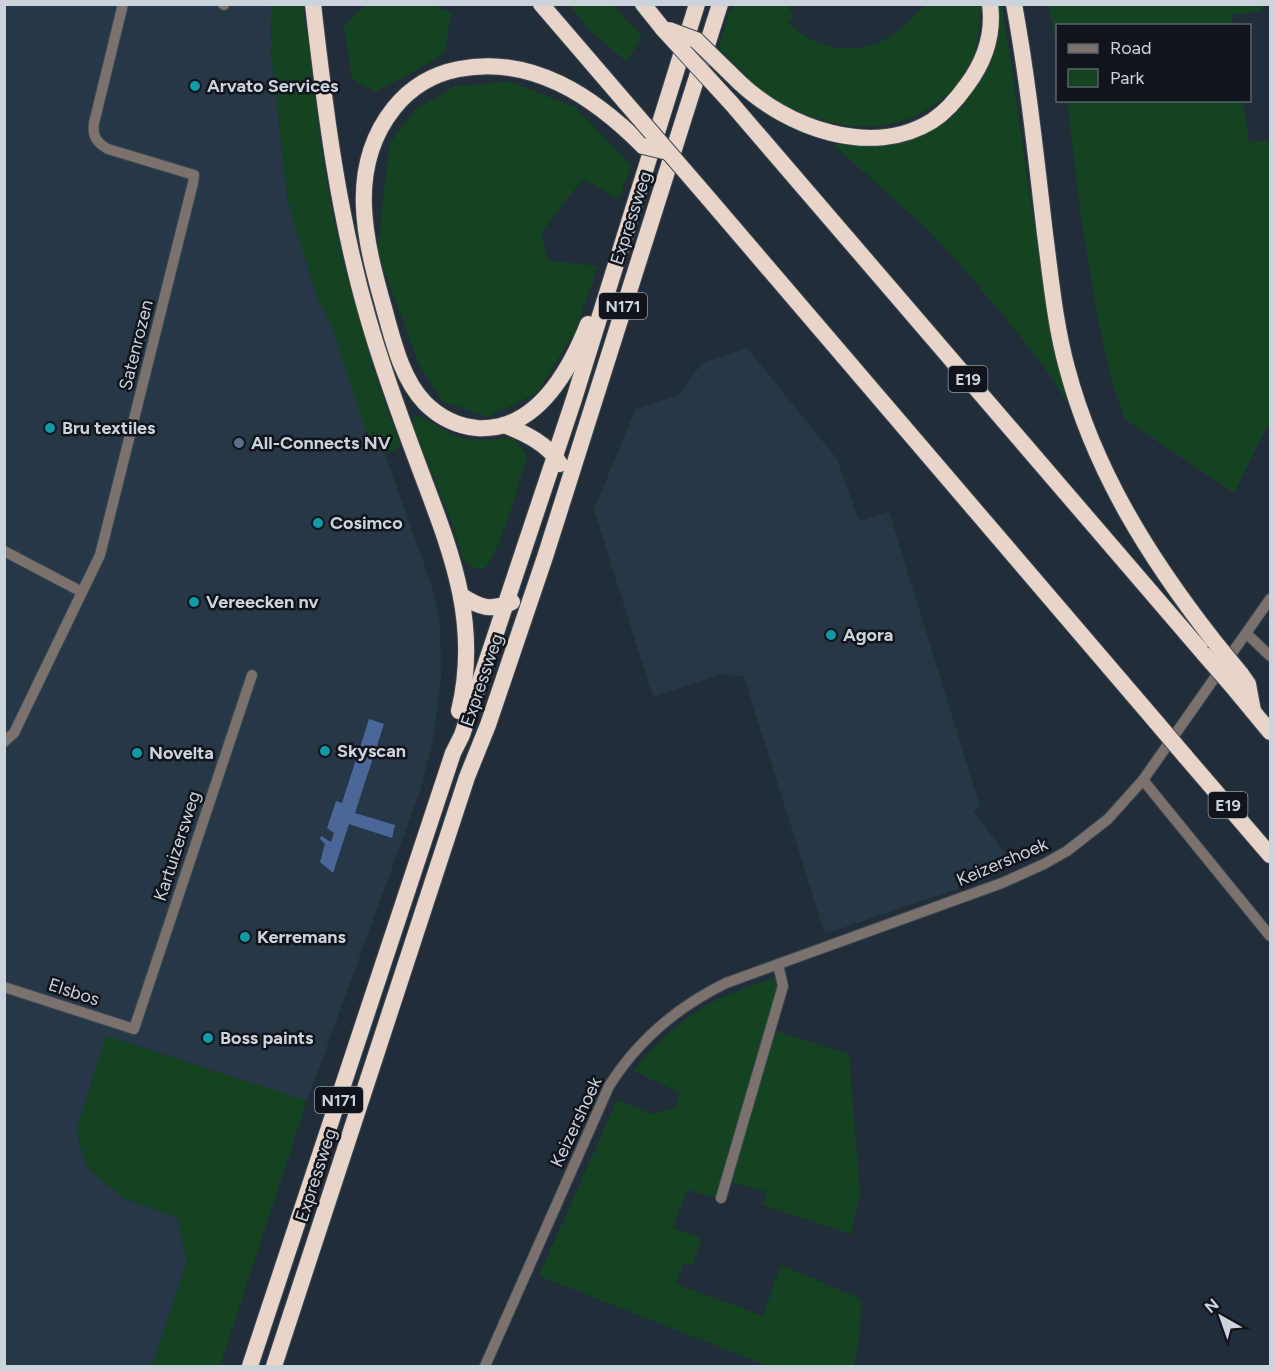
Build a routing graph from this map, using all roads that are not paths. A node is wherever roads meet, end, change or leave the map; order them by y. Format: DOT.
graph roads {
  1 [pos="123,4"];
  2 [pos="313,4"];
  3 [pos="541,4"];
  4 [pos="697,4"];
  5 [pos="720,4"];
  6 [pos="990,4"];
  7 [pos="1014,4"];
  8 [pos="647,9"];
  9 [pos="663,29"];
  10 [pos="669,152"];
  11 [pos="616,263"];
  12 [pos="504,425"];
  13 [pos="555,456"];
  14 [pos="569,477"];
  15 [pos="4,551"];
  16 [pos="533,590"];
  17 [pos="82,592"];
  18 [pos="462,596"];
  19 [pos="1270,599"];
  20 [pos="504,605"];
  21 [pos="1247,634"];
  22 [pos="1209,648"];
  23 [pos="1270,656"];
  24 [pos="252,675"];
  25 [pos="1270,732"];
  26 [pos="4,742"];
  27 [pos="453,753"];
  28 [pos="1143,780"];
  29 [pos="1270,855"];
  30 [pos="1270,936"];
  31 [pos="778,964"];
  32 [pos="4,987"];
  33 [pos="134,1029"];
  34 [pos="721,1198"];
  35 [pos="250,1366"];
  36 [pos="273,1366"];
  37 [pos="485,1366"];
  1 -- 17 [label="street, Satenrozen"];
  2 -- 18 [label="highway"];
  3 -- 10 [label="highway, E19, bridge"];
  4 -- 11 [label="highway, Expressweg / N171"];
  5 -- 14 [label="highway, Expressweg / N171"];
  6 -- 9 [label="highway, bridge"];
  7 -- 22 [label="highway"];
  8 -- 9 [label="highway, E19"];
  9 -- 22 [label="highway, E19, bridge"];
  10 -- 12 [label="highway, bridge"];
  10 -- 29 [label="highway, E19, bridge"];
  11 -- 12 [label="highway"];
  11 -- 13 [label="highway, Expressweg / N171"];
  12 -- 13 [label="highway"];
  13 -- 14 [label="highway"];
  13 -- 20 [label="highway, Expressweg / N171"];
  14 -- 16 [label="highway, Expressweg / N171"];
  15 -- 17 [label="street"];
  16 -- 20 [label="highway"];
  16 -- 36 [label="highway, Expressweg / N171"];
  17 -- 26 [label="street, Satenrozen"];
  18 -- 20 [label="highway"];
  18 -- 27 [label="highway"];
  19 -- 21 [label="street, Keizershoek"];
  20 -- 27 [label="highway, Expressweg / N171"];
  21 -- 23 [label="street"];
  21 -- 28 [label="street, Keizershoek"];
  22 -- 25 [label="highway, E19, bridge"];
  24 -- 33 [label="street, Kartuizersweg"];
  27 -- 35 [label="highway, Expressweg / N171"];
  28 -- 30 [label="street"];
  28 -- 31 [label="street, Keizershoek"];
  31 -- 34 [label="street"];
  31 -- 37 [label="street, Keizershoek"];
  32 -- 33 [label="street, Elsbos"];
}
